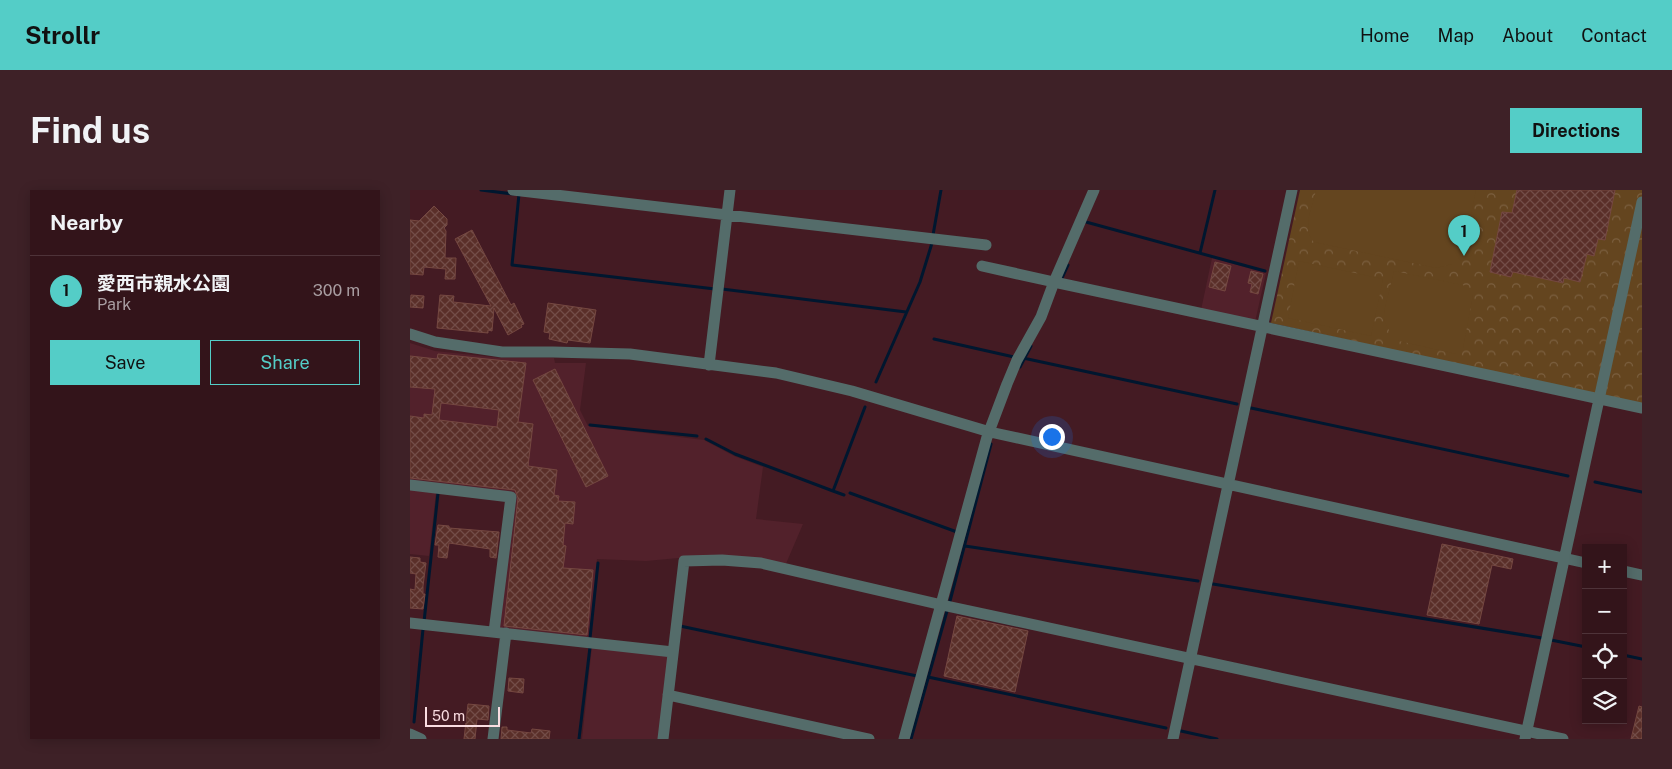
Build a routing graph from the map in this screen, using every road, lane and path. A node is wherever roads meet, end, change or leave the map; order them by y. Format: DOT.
graph roads {
  1 [pos="513,190"];
  2 [pos="730,190"];
  3 [pos="1094,190"];
  4 [pos="1292,190"];
  5 [pos="525,191"];
  6 [pos="1642,202"];
  7 [pos="728,214"];
  8 [pos="986,246"];
  9 [pos="982,266"];
  10 [pos="1054,282"];
  11 [pos="1262,326"];
  12 [pos="410,334"];
  13 [pos="709,365"];
  14 [pos="1599,398"];
  15 [pos="1642,408"];
  16 [pos="990,432"];
  17 [pos="410,485"];
  18 [pos="1227,485"];
  19 [pos="1565,558"];
  20 [pos="1582,561"];
  21 [pos="1627,572"];
  22 [pos="1642,575"];
  23 [pos="942,605"];
  24 [pos="410,623"];
  25 [pos="494,632"];
  26 [pos="506,633"];
  27 [pos="673,652"];
  28 [pos="1190,658"];
  29 [pos="668,695"];
  30 [pos="410,734"];
  31 [pos="1526,735"];
  32 [pos="421,739"];
  33 [pos="494,739"];
  34 [pos="663,739"];
  35 [pos="869,739"];
  36 [pos="904,739"];
  37 [pos="1173,739"];
  38 [pos="1563,739"];
  1 -- 5 [label="street"];
  2 -- 7 [label="street"];
  3 -- 10 [label="street"];
  4 -- 11 [label="street"];
  5 -- 7 [label="street"];
  6 -- 14 [label="street"];
  7 -- 8 [label="street"];
  7 -- 13 [label="street"];
  9 -- 10 [label="street"];
  10 -- 11 [label="street"];
  10 -- 16 [label="street"];
  11 -- 14 [label="street"];
  11 -- 18 [label="street"];
  12 -- 13 [label="street"];
  13 -- 16 [label="street"];
  14 -- 15 [label="street"];
  14 -- 19 [label="street"];
  16 -- 18 [label="street"];
  16 -- 23 [label="street"];
  17 -- 25 [label="street"];
  18 -- 19 [label="street"];
  18 -- 28 [label="street"];
  19 -- 20 [label="street"];
  19 -- 31 [label="street"];
  21 -- 22 [label="street"];
  23 -- 27 [label="street"];
  23 -- 28 [label="street"];
  23 -- 36 [label="street"];
  24 -- 25 [label="street"];
  25 -- 26 [label="street"];
  26 -- 27 [label="street"];
  26 -- 33 [label="street"];
  27 -- 29 [label="street"];
  28 -- 31 [label="street"];
  28 -- 37 [label="street"];
  29 -- 34 [label="street"];
  29 -- 35 [label="street"];
  30 -- 32 [label="street"];
  31 -- 38 [label="street"];
}
